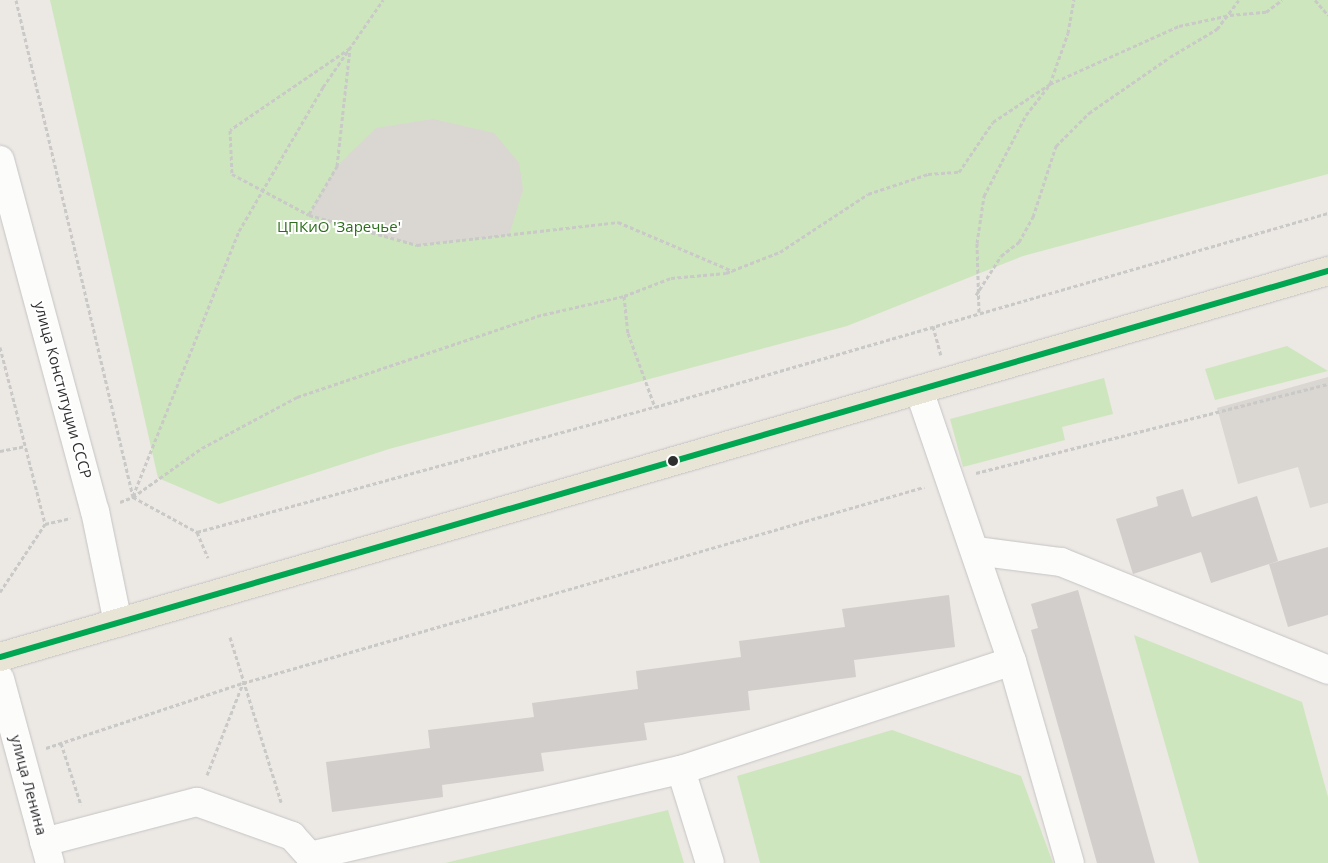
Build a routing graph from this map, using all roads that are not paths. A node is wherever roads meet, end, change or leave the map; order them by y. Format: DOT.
graph roads {
  1 [pos="0,160"];
  2 [pos="1328,271"];
  3 [pos="919,390"];
  4 [pos="976,551"];
  5 [pos="118,623"];
  6 [pos="0,658"];
  7 [pos="1012,661"];
  8 [pos="1328,670"];
  9 [pos="0,679"];
  10 [pos="681,770"];
  11 [pos="47,852"];
  12 [pos="304,852"];
  13 [pos="710,863"];
  14 [pos="1070,863"];
  1 -- 5 [label="street, улица Конституции СССР"];
  2 -- 3 [label="main road"];
  3 -- 4 [label="street"];
  3 -- 5 [label="main road"];
  4 -- 7 [label="street"];
  4 -- 8 [label="street"];
  5 -- 6 [label="main road"];
  7 -- 10 [label="street"];
  7 -- 14 [label="street"];
  9 -- 11 [label="street, улица Ленина"];
  10 -- 12 [label="street"];
  10 -- 13 [label="street"];
  11 -- 12 [label="street"];
}
